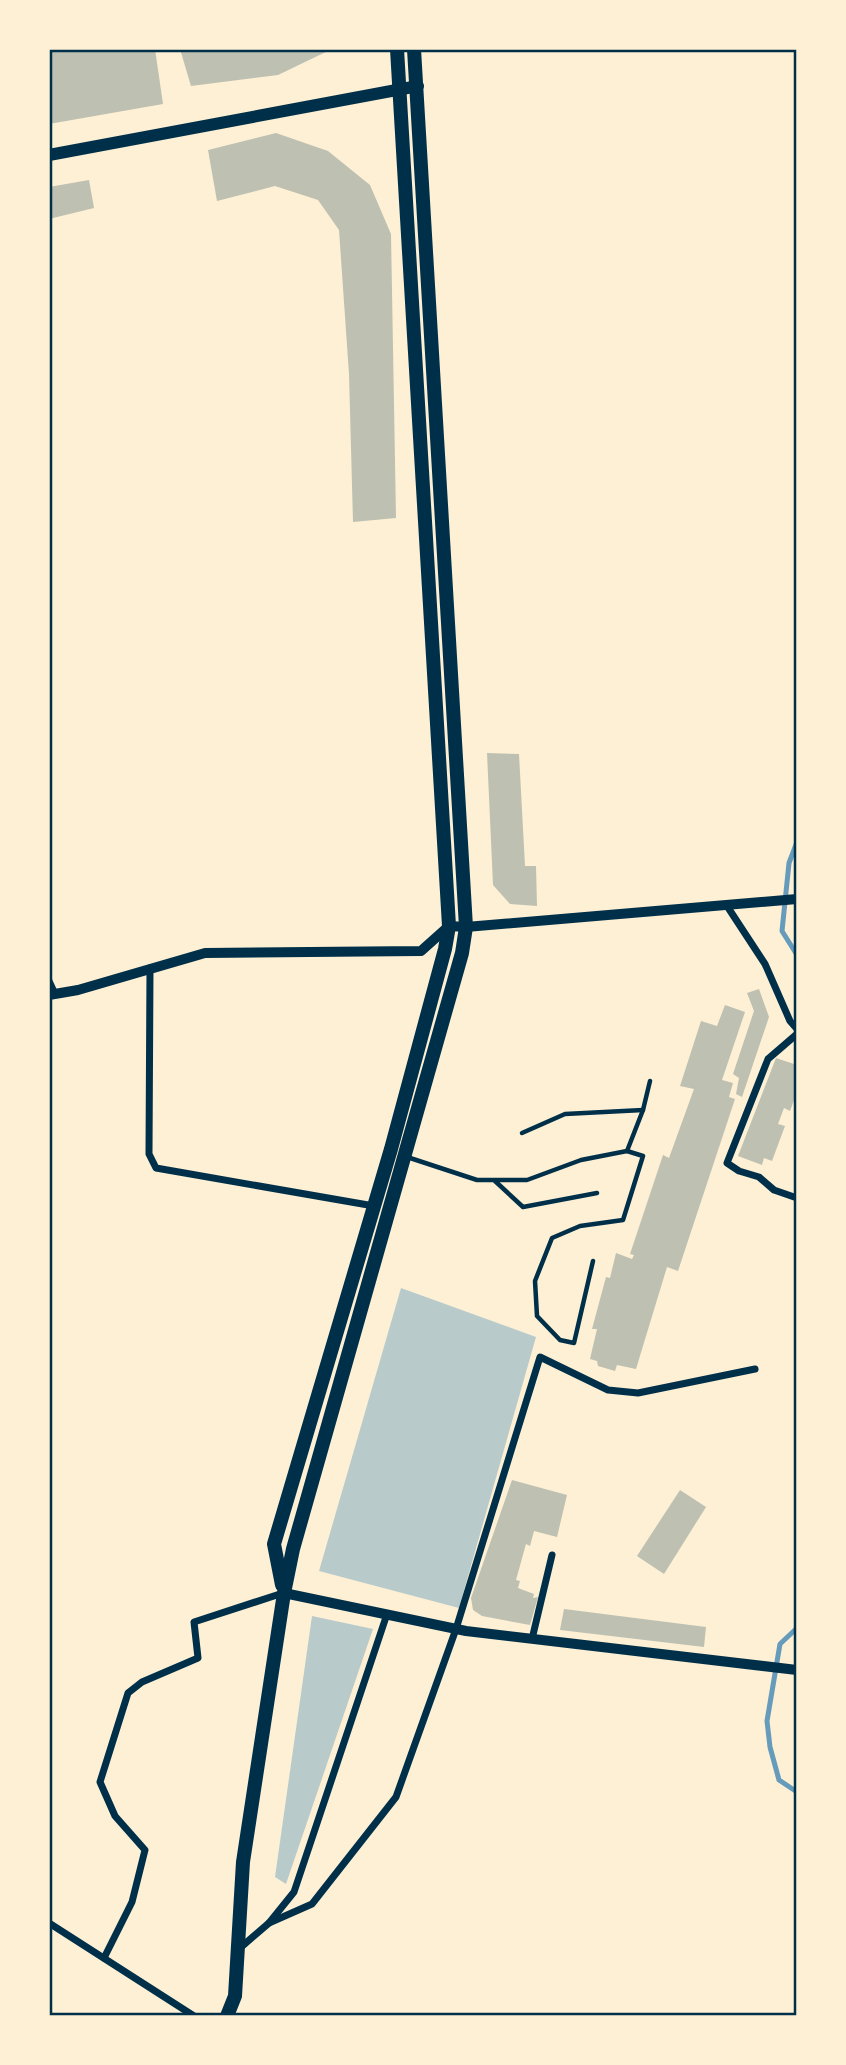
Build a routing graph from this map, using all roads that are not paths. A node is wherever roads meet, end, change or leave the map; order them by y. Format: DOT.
graph roads {
  1 [pos="397,49"];
  2 [pos="414,49"];
  3 [pos="418,86"];
  4 [pos="400,89"];
  5 [pos="49,155"];
  6 [pos="797,899"];
  7 [pos="727,906"];
  8 [pos="449,926"];
  9 [pos="466,927"];
  10 [pos="150,968"];
  11 [pos="49,981"];
  12 [pos="52,994"];
  13 [pos="797,1031"];
  14 [pos="650,1081"];
  15 [pos="643,1110"];
  16 [pos="522,1133"];
  17 [pos="627,1151"];
  18 [pos="406,1156"];
  19 [pos="495,1180"];
  20 [pos="597,1194"];
  21 [pos="797,1198"];
  22 [pos="374,1206"];
  23 [pos="593,1261"];
  24 [pos="755,1370"];
  25 [pos="552,1555"];
  26 [pos="284,1593"];
  27 [pos="387,1614"];
  28 [pos="456,1629"];
  29 [pos="532,1639"];
  30 [pos="797,1670"];
  31 [pos="49,1923"];
  32 [pos="269,1923"];
  33 [pos="239,1949"];
  34 [pos="104,1958"];
  35 [pos="194,2016"];
  36 [pos="227,2016"];
  1 -- 4 [label="main road"];
  2 -- 3 [label="main road"];
  3 -- 4 [label="main road"];
  3 -- 9 [label="main road"];
  4 -- 5 [label="main road"];
  4 -- 8 [label="main road"];
  6 -- 7 [label="street"];
  7 -- 9 [label="street"];
  7 -- 13 [label="street"];
  8 -- 9 [label="street"];
  8 -- 10 [label="street"];
  8 -- 22 [label="main road"];
  9 -- 18 [label="main road"];
  10 -- 12 [label="street"];
  10 -- 22 [label="street"];
  11 -- 12 [label="street"];
  13 -- 21 [label="street"];
  14 -- 15 [label="lane"];
  15 -- 16 [label="lane"];
  15 -- 17 [label="lane"];
  17 -- 19 [label="lane"];
  17 -- 23 [label="lane"];
  18 -- 19 [label="lane"];
  18 -- 26 [label="main road"];
  19 -- 20 [label="lane"];
  22 -- 26 [label="main road"];
  24 -- 28 [label="street"];
  25 -- 29 [label="street"];
  26 -- 27 [label="street"];
  26 -- 33 [label="main road"];
  26 -- 34 [label="street"];
  27 -- 28 [label="street"];
  27 -- 32 [label="street"];
  28 -- 29 [label="street"];
  28 -- 32 [label="street"];
  29 -- 30 [label="street"];
  31 -- 34 [label="street"];
  32 -- 33 [label="street"];
  33 -- 36 [label="main road"];
  34 -- 35 [label="street"];
}
